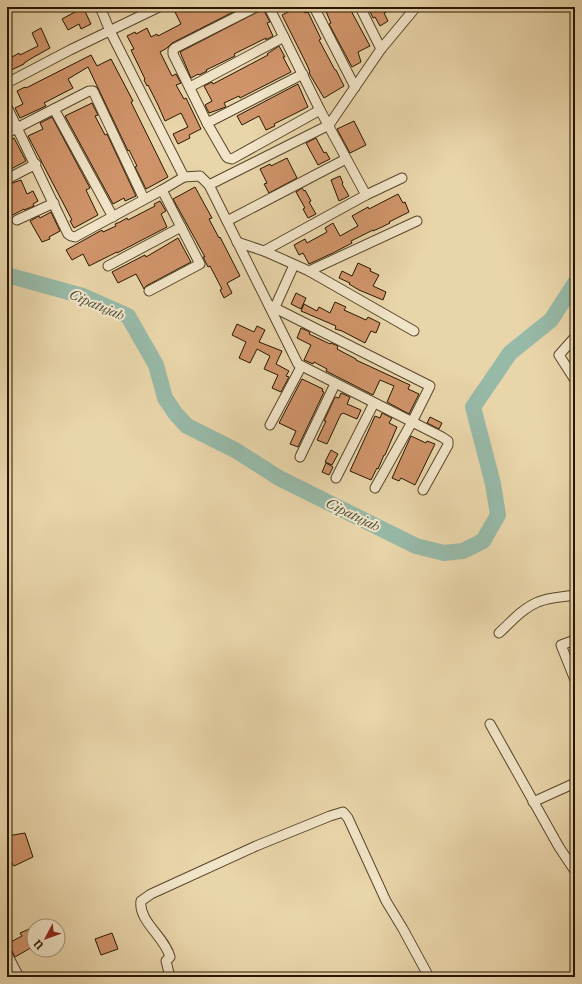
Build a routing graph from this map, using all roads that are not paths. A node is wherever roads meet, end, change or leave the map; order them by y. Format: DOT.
graph roads {
  1 [pos="100,7"];
  2 [pos="159,7"];
  3 [pos="256,7"];
  4 [pos="269,7"];
  5 [pos="314,7"];
  6 [pos="360,7"];
  7 [pos="412,8"];
  8 [pos="110,31"];
  9 [pos="284,37"];
  10 [pos="381,49"];
  11 [pos="303,74"];
  12 [pos="7,82"];
  13 [pos="190,87"];
  14 [pos="355,87"];
  15 [pos="7,107"];
  16 [pos="54,109"];
  17 [pos="320,110"];
  18 [pos="207,123"];
  19 [pos="329,125"];
  20 [pos="18,128"];
  21 [pos="7,133"];
  22 [pos="346,159"];
  23 [pos="36,164"];
  24 [pos="184,177"];
  25 [pos="7,178"];
  26 [pos="402,178"];
  27 [pos="209,185"];
  28 [pos="162,190"];
  29 [pos="366,195"];
  30 [pos="144,199"];
  31 [pos="54,203"];
  32 [pos="113,217"];
  33 [pos="17,220"];
  34 [pos="227,221"];
  35 [pos="417,221"];
  36 [pos="181,227"];
  37 [pos="237,242"];
  38 [pos="264,251"];
  39 [pos="294,265"];
  40 [pos="108,266"];
  41 [pos="309,271"];
  42 [pos="149,291"];
  43 [pos="272,306"];
  44 [pos="414,331"];
  45 [pos="575,337"];
  46 [pos="301,367"];
  47 [pos="575,380"];
  48 [pos="335,384"];
  49 [pos="374,403"];
  50 [pos="412,422"];
  51 [pos="270,425"];
  52 [pos="300,458"];
  53 [pos="336,478"];
  54 [pos="375,488"];
  55 [pos="423,490"];
  56 [pos="575,595"];
  57 [pos="499,633"];
  58 [pos="575,640"];
  59 [pos="575,680"];
  60 [pos="490,724"];
  61 [pos="575,783"];
  62 [pos="533,802"];
  63 [pos="575,871"];
  64 [pos="7,954"];
  65 [pos="19,977"];
  66 [pos="170,977"];
  67 [pos="429,977"];
  1 -- 8 [label="street"];
  2 -- 8 [label="street"];
  3 -- 13 [label="street"];
  4 -- 9 [label="street"];
  5 -- 14 [label="street"];
  6 -- 10 [label="street"];
  7 -- 10 [label="street"];
  8 -- 12 [label="street"];
  8 -- 24 [label="street"];
  9 -- 11 [label="street"];
  9 -- 13 [label="street"];
  10 -- 14 [label="street"];
  11 -- 17 [label="street"];
  11 -- 18 [label="street"];
  13 -- 18 [label="street"];
  14 -- 19 [label="street"];
  15 -- 20 [label="street"];
  16 -- 20 [label="street"];
  16 -- 30 [label="street"];
  16 -- 32 [label="street"];
  17 -- 18 [label="street"];
  17 -- 19 [label="street"];
  19 -- 22 [label="street"];
  19 -- 27 [label="street"];
  20 -- 21 [label="street"];
  20 -- 23 [label="street"];
  22 -- 29 [label="street"];
  22 -- 34 [label="street"];
  23 -- 25 [label="street"];
  23 -- 31 [label="street"];
  24 -- 27 [label="street"];
  24 -- 28 [label="street"];
  26 -- 29 [label="street"];
  27 -- 34 [label="street"];
  28 -- 30 [label="street"];
  28 -- 36 [label="street"];
  29 -- 38 [label="street"];
  30 -- 32 [label="street"];
  31 -- 32 [label="street"];
  31 -- 33 [label="street"];
  34 -- 37 [label="street"];
  35 -- 41 [label="street"];
  36 -- 40 [label="street"];
  36 -- 42 [label="street"];
  37 -- 38 [label="street"];
  37 -- 43 [label="street"];
  38 -- 39 [label="street"];
  39 -- 41 [label="street"];
  39 -- 43 [label="street"];
  41 -- 44 [label="street"];
  43 -- 46 [label="street"];
  43 -- 50 [label="street"];
  45 -- 47 [label="street"];
  46 -- 48 [label="street"];
  46 -- 51 [label="street"];
  48 -- 49 [label="street"];
  48 -- 52 [label="street"];
  49 -- 50 [label="street"];
  49 -- 53 [label="street"];
  50 -- 54 [label="street"];
  50 -- 55 [label="street"];
  56 -- 57 [label="street"];
  58 -- 59 [label="street"];
  60 -- 62 [label="street"];
  61 -- 62 [label="street"];
  62 -- 63 [label="street"];
  64 -- 65 [label="street"];
  66 -- 67 [label="street"];
}
